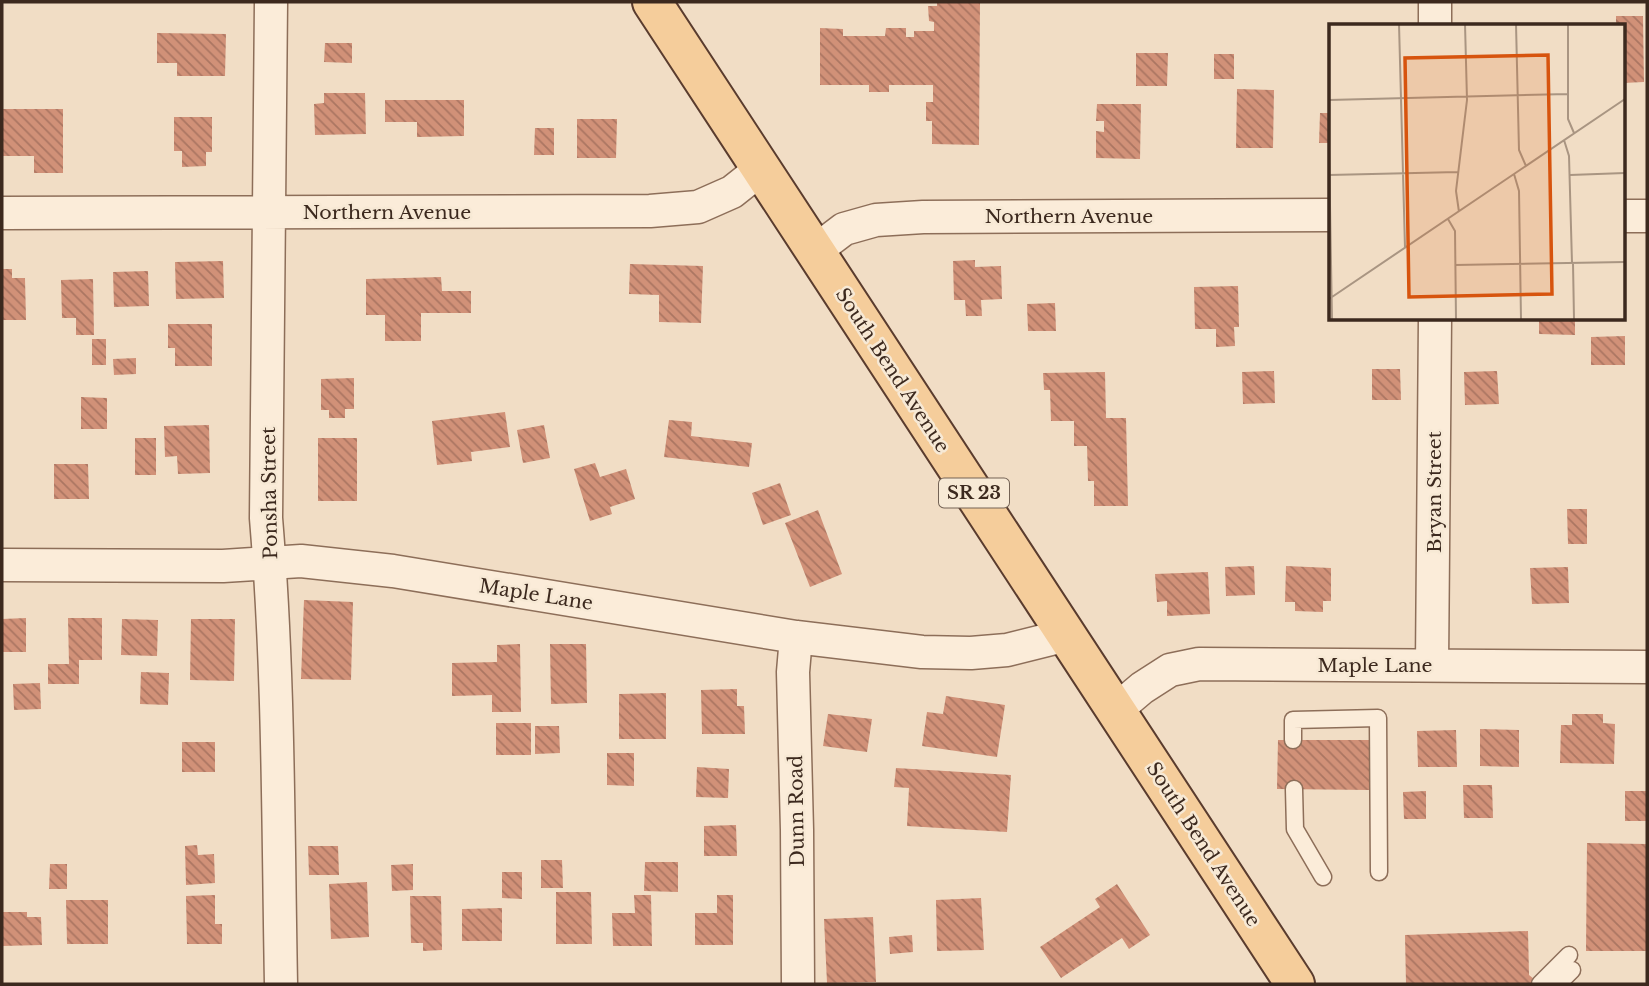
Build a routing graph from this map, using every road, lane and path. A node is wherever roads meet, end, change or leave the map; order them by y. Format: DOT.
graph roads {
  1 [pos="271,2"];
  2 [pos="652,2"];
  3 [pos="1435,2"];
  4 [pos="1435,24"];
  5 [pos="761,169"];
  6 [pos="270,211"];
  7 [pos="2,213"];
  8 [pos="1329,215"];
  9 [pos="1624,216"];
  10 [pos="1647,216"];
  11 [pos="815,251"];
  12 [pos="1435,320"];
  13 [pos="270,564"];
  14 [pos="2,565"];
  15 [pos="1066,635"];
  16 [pos="796,637"];
  17 [pos="1432,665"];
  18 [pos="1647,667"];
  19 [pos="1116,710"];
  20 [pos="1293,740"];
  21 [pos="1294,789"];
  22 [pos="1378,872"];
  23 [pos="1323,877"];
  24 [pos="1574,973"];
  25 [pos="281,984"];
  26 [pos="798,984"];
  27 [pos="1296,984"];
  28 [pos="1540,984"];
  29 [pos="1558,984"];
  1 -- 6 [label="street, Ponsha Street"];
  2 -- 5 [label="main road, South Bend Avenue / SR 23"];
  3 -- 4 [label="street"];
  5 -- 6 [label="street, Northern Avenue"];
  5 -- 11 [label="main road, South Bend Avenue / SR 23"];
  6 -- 7 [label="street, Northern Avenue"];
  6 -- 13 [label="street, Ponsha Street"];
  8 -- 11 [label="street, Northern Avenue"];
  9 -- 10 [label="street"];
  11 -- 15 [label="main road, South Bend Avenue / SR 23"];
  12 -- 17 [label="street, Bryan Street"];
  13 -- 14 [label="street, Maple Lane"];
  13 -- 16 [label="street, Maple Lane"];
  13 -- 25 [label="street, Ponsha Street"];
  15 -- 16 [label="street, Maple Lane"];
  15 -- 19 [label="main road, South Bend Avenue / SR 23"];
  16 -- 26 [label="street, Dunn Road"];
  17 -- 18 [label="street, Maple Lane"];
  17 -- 19 [label="street, Maple Lane"];
  19 -- 27 [label="main road, South Bend Avenue / SR 23"];
  20 -- 22 [label="lane"];
  21 -- 23 [label="lane"];
  24 -- 28 [label="lane"];
  24 -- 29 [label="lane"];
}
